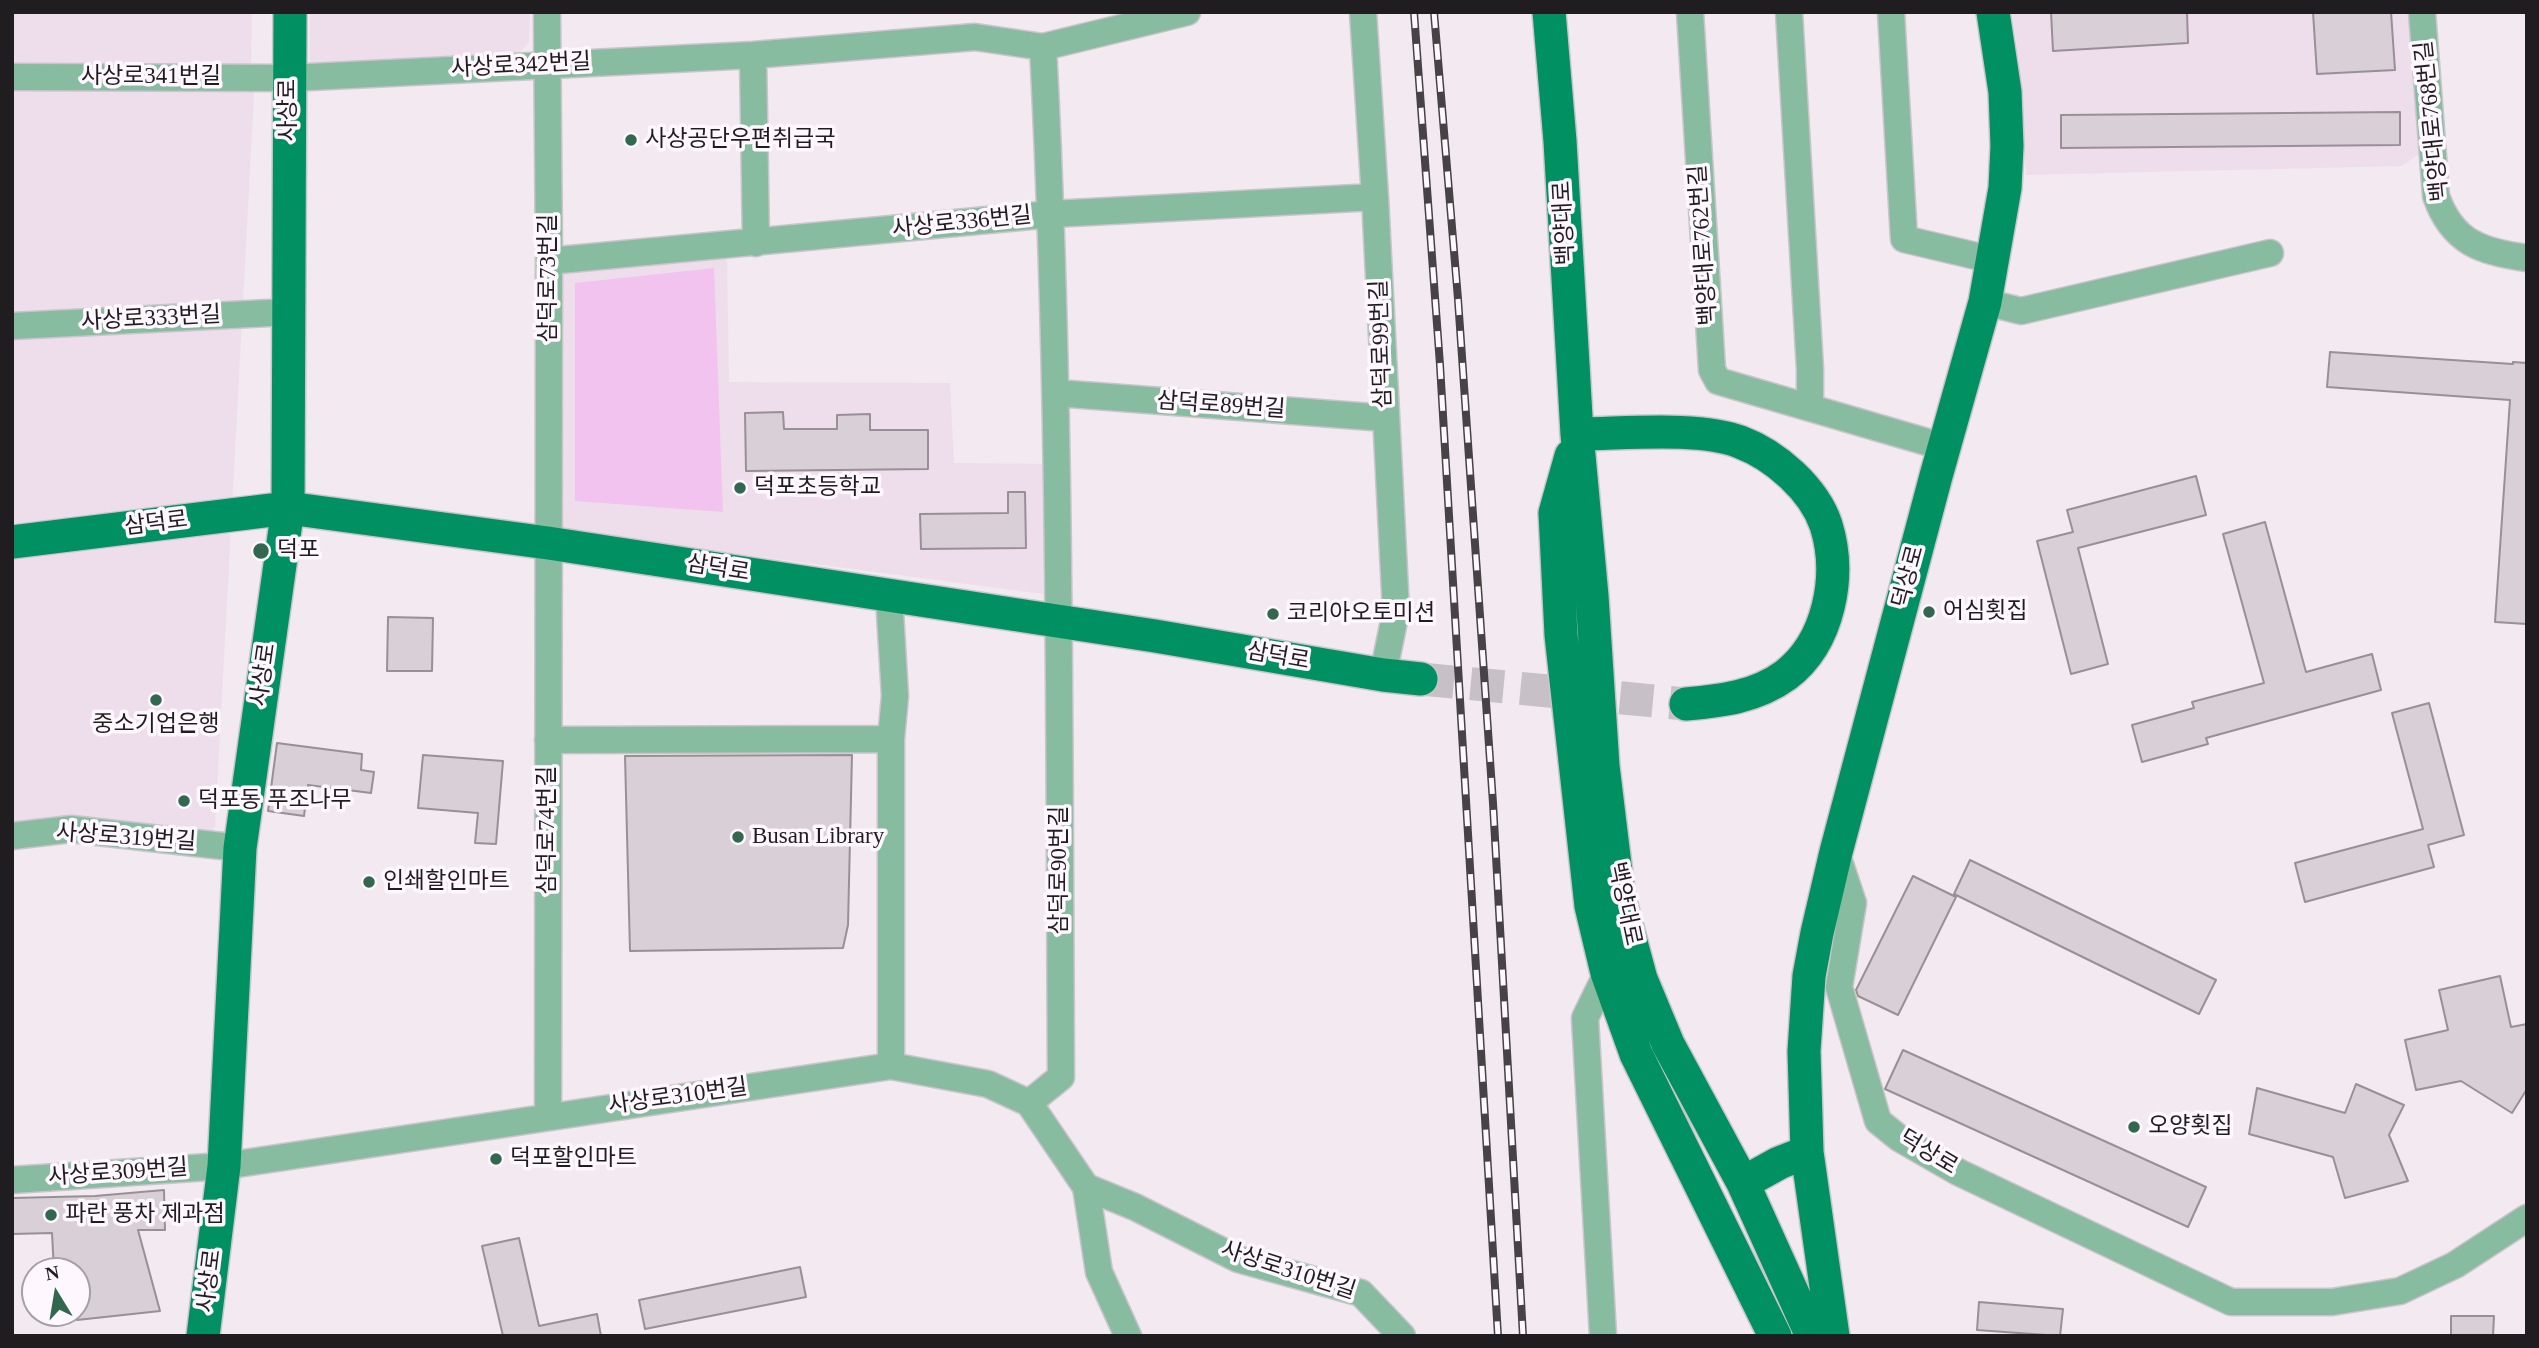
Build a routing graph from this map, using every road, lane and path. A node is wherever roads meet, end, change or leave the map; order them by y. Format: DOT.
graph roads {
  1 [pos="290,12"];
  2 [pos="547,12"];
  3 [pos="1187,12"];
  4 [pos="1363,12"];
  5 [pos="1549,12"];
  6 [pos="1690,12"];
  7 [pos="1789,12"];
  8 [pos="1891,12"];
  9 [pos="1993,12"];
  10 [pos="2422,12"];
  11 [pos="1043,47"];
  12 [pos="753,55"];
  13 [pos="547,65"];
  14 [pos="12,77"];
  15 [pos="290,78"];
  16 [pos="1376,197"];
  17 [pos="1052,215"];
  18 [pos="756,243"];
  19 [pos="2270,253"];
  20 [pos="2527,258"];
  21 [pos="1993,260"];
  22 [pos="549,261"];
  23 [pos="1986,302"];
  24 [pos="289,312"];
  25 [pos="12,326"];
  26 [pos="1056,393"];
  27 [pos="1810,408"];
  28 [pos="1385,418"];
  29 [pos="1577,433"];
  30 [pos="1944,446"];
  31 [pos="288,508"];
  32 [pos="12,542"];
  33 [pos="548,543"];
  34 [pos="889,596"];
  35 [pos="1058,621"];
  36 [pos="1383,675"];
  37 [pos="1421,680"];
  38 [pos="1686,704"];
  39 [pos="891,739"];
  40 [pos="548,740"];
  41 [pos="12,836"];
  42 [pos="240,848"];
  43 [pos="1836,852"];
  44 [pos="1607,973"];
  45 [pos="891,1066"];
  46 [pos="1029,1103"];
  47 [pos="548,1116"];
  48 [pos="1807,1152"];
  49 [pos="224,1166"];
  50 [pos="12,1180"];
  51 [pos="1743,1183"];
  52 [pos="1086,1187"];
  53 [pos="2527,1218"];
  54 [pos="203,1336"];
  55 [pos="1128,1336"];
  56 [pos="1402,1336"];
  57 [pos="1603,1336"];
  58 [pos="1774,1336"];
  59 [pos="1812,1336"];
  60 [pos="1833,1336"];
  1 -- 15 [label="main road, 사상로"];
  2 -- 13 [label="street, 삼덕로73번길"];
  3 -- 11 [label="street, 사상로342번길"];
  4 -- 16 [label="street, 삼덕로99번길"];
  5 -- 29 [label="main road, 백양대로"];
  6 -- 27 [label="street, 백양대로762번길"];
  7 -- 27 [label="street"];
  8 -- 21 [label="street"];
  9 -- 21 [label="main road, 덕상로"];
  10 -- 20 [label="street, 백양대로768번길"];
  11 -- 12 [label="street, 사상로342번길"];
  11 -- 17 [label="street"];
  12 -- 13 [label="street, 사상로342번길"];
  12 -- 18 [label="street"];
  13 -- 15 [label="street, 사상로342번길"];
  13 -- 22 [label="street, 삼덕로73번길"];
  14 -- 15 [label="street, 사상로341번길"];
  15 -- 24 [label="main road, 사상로"];
  16 -- 17 [label="street, 사상로336번길"];
  16 -- 28 [label="street, 삼덕로99번길"];
  17 -- 18 [label="street, 사상로336번길"];
  17 -- 26 [label="street"];
  18 -- 22 [label="street, 사상로336번길"];
  19 -- 23 [label="street"];
  21 -- 23 [label="main road, 덕상로"];
  22 -- 33 [label="street, 삼덕로73번길"];
  23 -- 30 [label="main road, 덕상로"];
  24 -- 25 [label="street, 사상로333번길"];
  24 -- 31 [label="main road, 사상로"];
  26 -- 28 [label="street, 삼덕로89번길"];
  26 -- 35 [label="street"];
  27 -- 30 [label="street, 백양대로762번길"];
  28 -- 36 [label="street, 삼덕로99번길"];
  29 -- 38 [label="main road"];
  29 -- 44 [label="main road, 백양대로"];
  29 -- 51 [label="main road, 백양대로"];
  30 -- 43 [label="main road, 덕상로"];
  31 -- 32 [label="main road, 삼덕로"];
  31 -- 33 [label="main road, 삼덕로"];
  31 -- 42 [label="main road, 사상로"];
  33 -- 34 [label="main road, 삼덕로"];
  33 -- 40 [label="street, 삼덕로74번길"];
  34 -- 35 [label="main road, 삼덕로"];
  34 -- 39 [label="street"];
  35 -- 36 [label="main road, 삼덕로"];
  35 -- 46 [label="street, 삼덕로90번길"];
  36 -- 37 [label="main road, 삼덕로"];
  39 -- 40 [label="street"];
  39 -- 45 [label="street"];
  40 -- 47 [label="street, 삼덕로74번길"];
  41 -- 42 [label="street, 사상로319번길"];
  42 -- 49 [label="main road, 사상로"];
  43 -- 48 [label="main road, 덕상로"];
  43 -- 53 [label="street, 덕상로"];
  44 -- 57 [label="street, 백양대로"];
  44 -- 58 [label="main road, 백양대로"];
  45 -- 46 [label="street, 사상로310번길"];
  45 -- 47 [label="street, 사상로310번길"];
  46 -- 52 [label="street"];
  47 -- 49 [label="street, 사상로310번길"];
  48 -- 51 [label="main road"];
  48 -- 60 [label="main road, 덕상로"];
  49 -- 50 [label="street, 사상로309번길"];
  49 -- 54 [label="main road, 사상로"];
  51 -- 59 [label="main road, 백양대로"];
  52 -- 55 [label="street"];
  52 -- 56 [label="street, 사상로310번길"];
}
